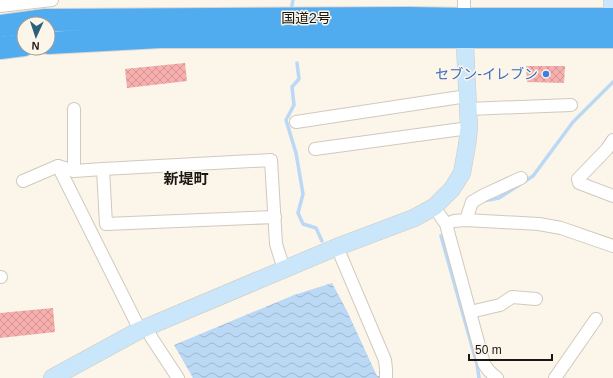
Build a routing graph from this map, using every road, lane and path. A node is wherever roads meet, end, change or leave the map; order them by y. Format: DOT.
graph roads {
  1 [pos="52,0"];
  2 [pos="0,6"];
  3 [pos="466,12"];
  4 [pos="613,22"];
  5 [pos="0,26"];
  6 [pos="56,44"];
  7 [pos="16,46"];
  8 [pos="0,48"];
  9 [pos="467,102"];
  10 [pos="571,105"];
  11 [pos="74,109"];
  12 [pos="296,122"];
  13 [pos="469,128"];
  14 [pos="613,140"];
  15 [pos="315,149"];
  16 [pos="58,166"];
  17 [pos="104,169"];
  18 [pos="74,171"];
  19 [pos="521,178"];
  20 [pos="23,181"];
  21 [pos="613,196"];
  22 [pos="434,207"];
  23 [pos="275,217"];
  24 [pos="466,220"];
  25 [pos="446,224"];
  26 [pos="613,246"];
  27 [pos="337,247"];
  28 [pos="285,269"];
  29 [pos="536,299"];
  30 [pos="470,312"];
  31 [pos="596,319"];
  32 [pos="144,329"];
  33 [pos="56,377"];
  34 [pos="178,378"];
  35 [pos="386,378"];
  36 [pos="497,378"];
  37 [pos="555,378"];
  1 -- 2 [label="street"];
  3 -- 4 [label="highway, 国道2号"];
  3 -- 5 [label="highway, 国道2号"];
  3 -- 6 [label="highway, 国道2号"];
  3 -- 9 [label="street"];
  7 -- 8 [label="highway"];
  9 -- 10 [label="street"];
  9 -- 12 [label="street"];
  9 -- 13 [label="street"];
  11 -- 18 [label="street"];
  13 -- 15 [label="street"];
  13 -- 22 [label="street"];
  14 -- 21 [label="street"];
  16 -- 18 [label="street"];
  16 -- 20 [label="street"];
  16 -- 32 [label="street"];
  17 -- 18 [label="street"];
  17 -- 23 [label="street"];
  17 -- 23 [label="street"];
  19 -- 24 [label="street"];
  22 -- 25 [label="street"];
  22 -- 27 [label="street"];
  23 -- 28 [label="street"];
  24 -- 25 [label="street"];
  24 -- 26 [label="street"];
  25 -- 30 [label="street"];
  27 -- 28 [label="street"];
  27 -- 35 [label="street"];
  28 -- 32 [label="street"];
  29 -- 30 [label="street"];
  30 -- 36 [label="street"];
  31 -- 37 [label="street"];
  32 -- 33 [label="street"];
  32 -- 34 [label="street"];
}
